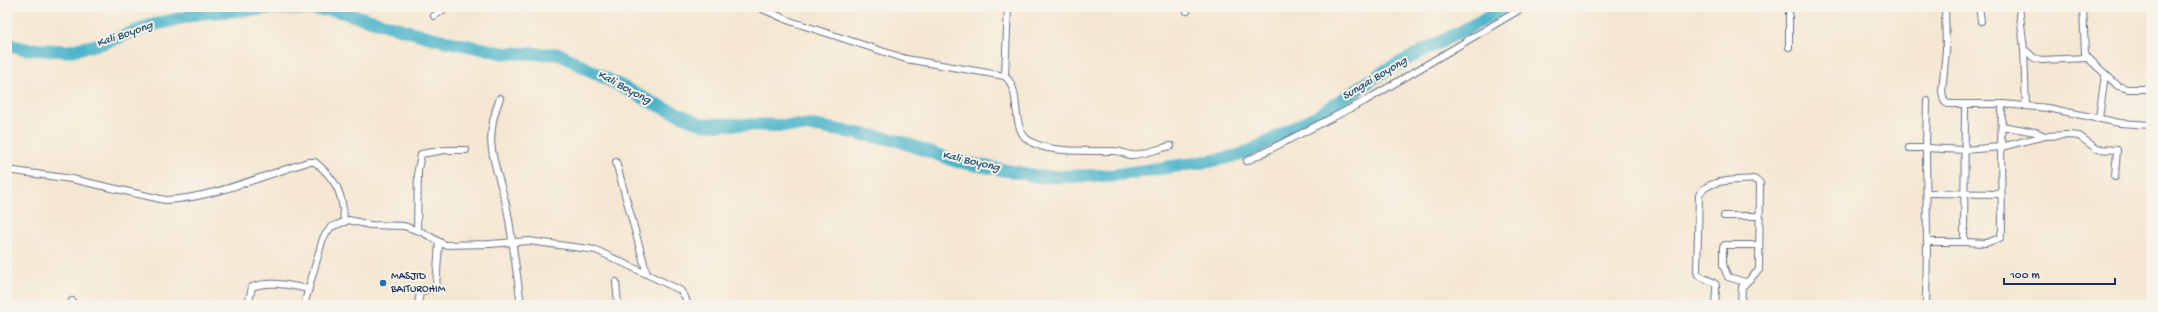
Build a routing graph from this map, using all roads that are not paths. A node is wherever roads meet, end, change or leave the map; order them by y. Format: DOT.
graph roads {
  1 [pos="447,7"];
  2 [pos="462,7"];
  3 [pos="472,7"];
  4 [pos="758,7"];
  5 [pos="1008,7"];
  6 [pos="1524,7"];
  7 [pos="1789,7"];
  8 [pos="1945,7"];
  9 [pos="1979,7"];
  10 [pos="2019,7"];
  11 [pos="2083,7"];
  12 [pos="434,16"];
  13 [pos="1981,21"];
  14 [pos="1789,47"];
  15 [pos="2024,49"];
  16 [pos="2088,58"];
  17 [pos="2105,75"];
  18 [pos="1005,76"];
  19 [pos="2151,89"];
  20 [pos="500,98"];
  21 [pos="1927,101"];
  22 [pos="2026,106"];
  23 [pos="1965,108"];
  24 [pos="2002,109"];
  25 [pos="2099,118"];
  26 [pos="2151,125"];
  27 [pos="2002,126"];
  28 [pos="2045,136"];
  29 [pos="1171,146"];
  30 [pos="2001,147"];
  31 [pos="1909,148"];
  32 [pos="1926,148"];
  33 [pos="466,150"];
  34 [pos="1964,150"];
  35 [pos="1247,161"];
  36 [pos="616,162"];
  37 [pos="7,170"];
  38 [pos="2115,177"];
  39 [pos="1927,193"];
  40 [pos="1964,193"];
  41 [pos="2000,194"];
  42 [pos="1724,216"];
  43 [pos="1759,216"];
  44 [pos="344,222"];
  45 [pos="417,230"];
  46 [pos="439,242"];
  47 [pos="512,242"];
  48 [pos="1927,242"];
  49 [pos="1964,242"];
  50 [pos="1759,245"];
  51 [pos="647,274"];
  52 [pos="616,282"];
  53 [pos="1745,282"];
  54 [pos="309,289"];
  55 [pos="248,305"];
  56 [pos="304,305"];
  57 [pos="418,305"];
  58 [pos="521,305"];
  59 [pos="618,305"];
  60 [pos="688,305"];
  61 [pos="1715,305"];
  62 [pos="1741,305"];
  63 [pos="1926,305"];
  1 -- 12 [label="street"];
  2 -- 3 [label="street"];
  4 -- 18 [label="street"];
  5 -- 18 [label="street"];
  6 -- 35 [label="street"];
  7 -- 14 [label="street"];
  8 -- 22 [label="street"];
  9 -- 13 [label="street"];
  10 -- 15 [label="street"];
  11 -- 16 [label="street"];
  15 -- 16 [label="street"];
  15 -- 22 [label="street"];
  16 -- 17 [label="street"];
  17 -- 19 [label="street"];
  17 -- 25 [label="street"];
  18 -- 29 [label="street"];
  20 -- 47 [label="street"];
  21 -- 32 [label="street"];
  22 -- 25 [label="street"];
  23 -- 34 [label="street"];
  24 -- 27 [label="street"];
  25 -- 26 [label="street"];
  27 -- 28 [label="street"];
  27 -- 30 [label="street"];
  28 -- 30 [label="street"];
  28 -- 38 [label="street"];
  30 -- 34 [label="street"];
  30 -- 41 [label="street"];
  31 -- 32 [label="street"];
  32 -- 34 [label="street"];
  32 -- 39 [label="street"];
  33 -- 45 [label="street"];
  34 -- 40 [label="street"];
  36 -- 51 [label="street"];
  37 -- 44 [label="street"];
  39 -- 40 [label="street"];
  39 -- 48 [label="street"];
  40 -- 41 [label="street"];
  40 -- 49 [label="street"];
  41 -- 49 [label="street"];
  42 -- 43 [label="street"];
  43 -- 50 [label="street"];
  43 -- 61 [label="street"];
  44 -- 45 [label="street"];
  44 -- 54 [label="street"];
  45 -- 46 [label="street"];
  46 -- 47 [label="street"];
  46 -- 57 [label="street"];
  47 -- 51 [label="street"];
  47 -- 58 [label="street"];
  48 -- 49 [label="street"];
  48 -- 63 [label="street"];
  50 -- 53 [label="street"];
  50 -- 53 [label="street"];
  51 -- 60 [label="street"];
  52 -- 59 [label="street"];
  53 -- 62 [label="street"];
  54 -- 55 [label="street"];
  54 -- 56 [label="street"];
}
